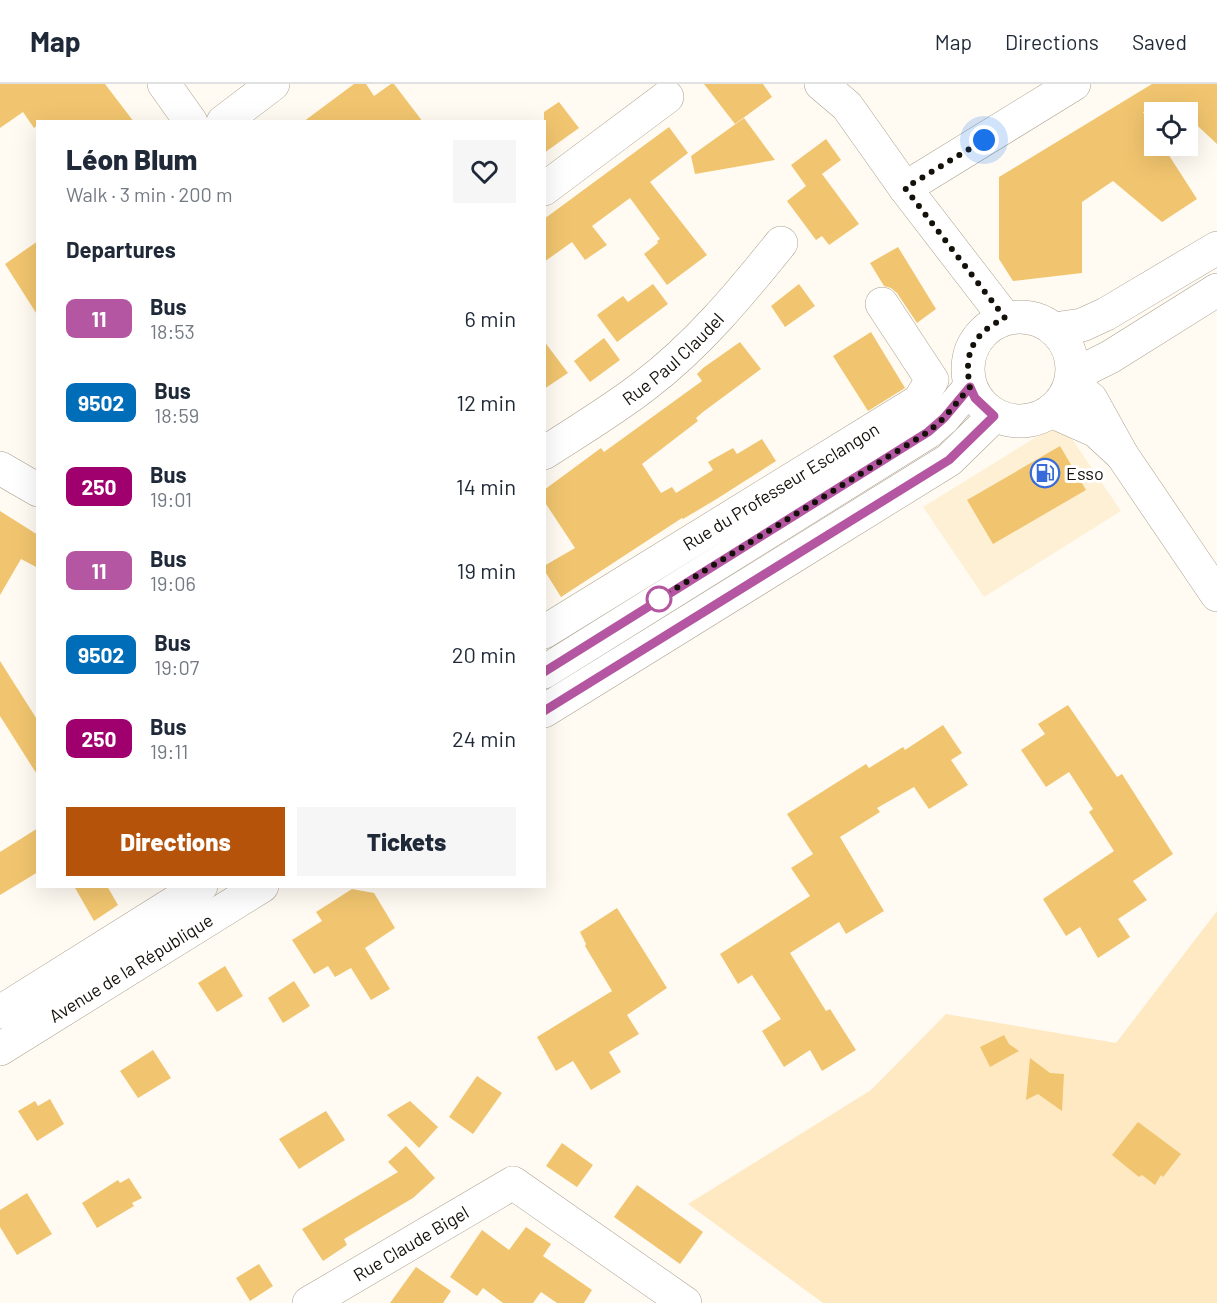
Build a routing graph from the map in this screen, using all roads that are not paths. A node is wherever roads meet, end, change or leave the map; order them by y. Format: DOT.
graph roads {
  1 [pos="164,84"];
  2 [pos="273,84"];
  3 [pos="821,84"];
  4 [pos="1074,84"];
  5 [pos="667,97"];
  6 [pos="190,120"];
  7 [pos="226,120"];
  8 [pos="546,188"];
  9 [pos="905,188"];
  10 [pos="782,243"];
  11 [pos="1217,248"];
  12 [pos="1217,290"];
  13 [pos="882,304"];
  14 [pos="1005,318"];
  15 [pos="1054,329"];
  16 [pos="1071,380"];
  17 [pos="970,387"];
  18 [pos="1051,411"];
  19 [pos="994,416"];
  20 [pos="546,452"];
  21 [pos="1122,455"];
  22 [pos="0,468"];
  23 [pos="36,489"];
  24 [pos="1217,595"];
  25 [pos="546,631"];
  26 [pos="546,671"];
  27 [pos="546,710"];
  28 [pos="198,888"];
  29 [pos="259,888"];
  30 [pos="0,1012"];
  31 [pos="0,1049"];
  32 [pos="309,1303"];
  33 [pos="685,1303"];
  1 -- 6 [label="street"];
  2 -- 7 [label="street"];
  3 -- 9 [label="street"];
  4 -- 9 [label="street"];
  5 -- 8 [label="street"];
  9 -- 14 [label="street"];
  10 -- 20 [label="street, Rue Paul Claudel"];
  11 -- 15 [label="street"];
  12 -- 16 [label="street"];
  13 -- 25 [label="street, Rue du Professeur Esclangon"];
  14 -- 15 [label="street"];
  14 -- 17 [label="street"];
  15 -- 16 [label="street"];
  16 -- 18 [label="street"];
  16 -- 21 [label="street"];
  17 -- 19 [label="street"];
  17 -- 26 [label="street"];
  18 -- 19 [label="street"];
  18 -- 21 [label="street"];
  19 -- 27 [label="street"];
  21 -- 24 [label="street"];
  22 -- 23 [label="street"];
  28 -- 30 [label="street, Avenue de la République"];
  29 -- 31 [label="street, Avenue de la République"];
  32 -- 33 [label="street, Rue Claude Bigel"];
}
